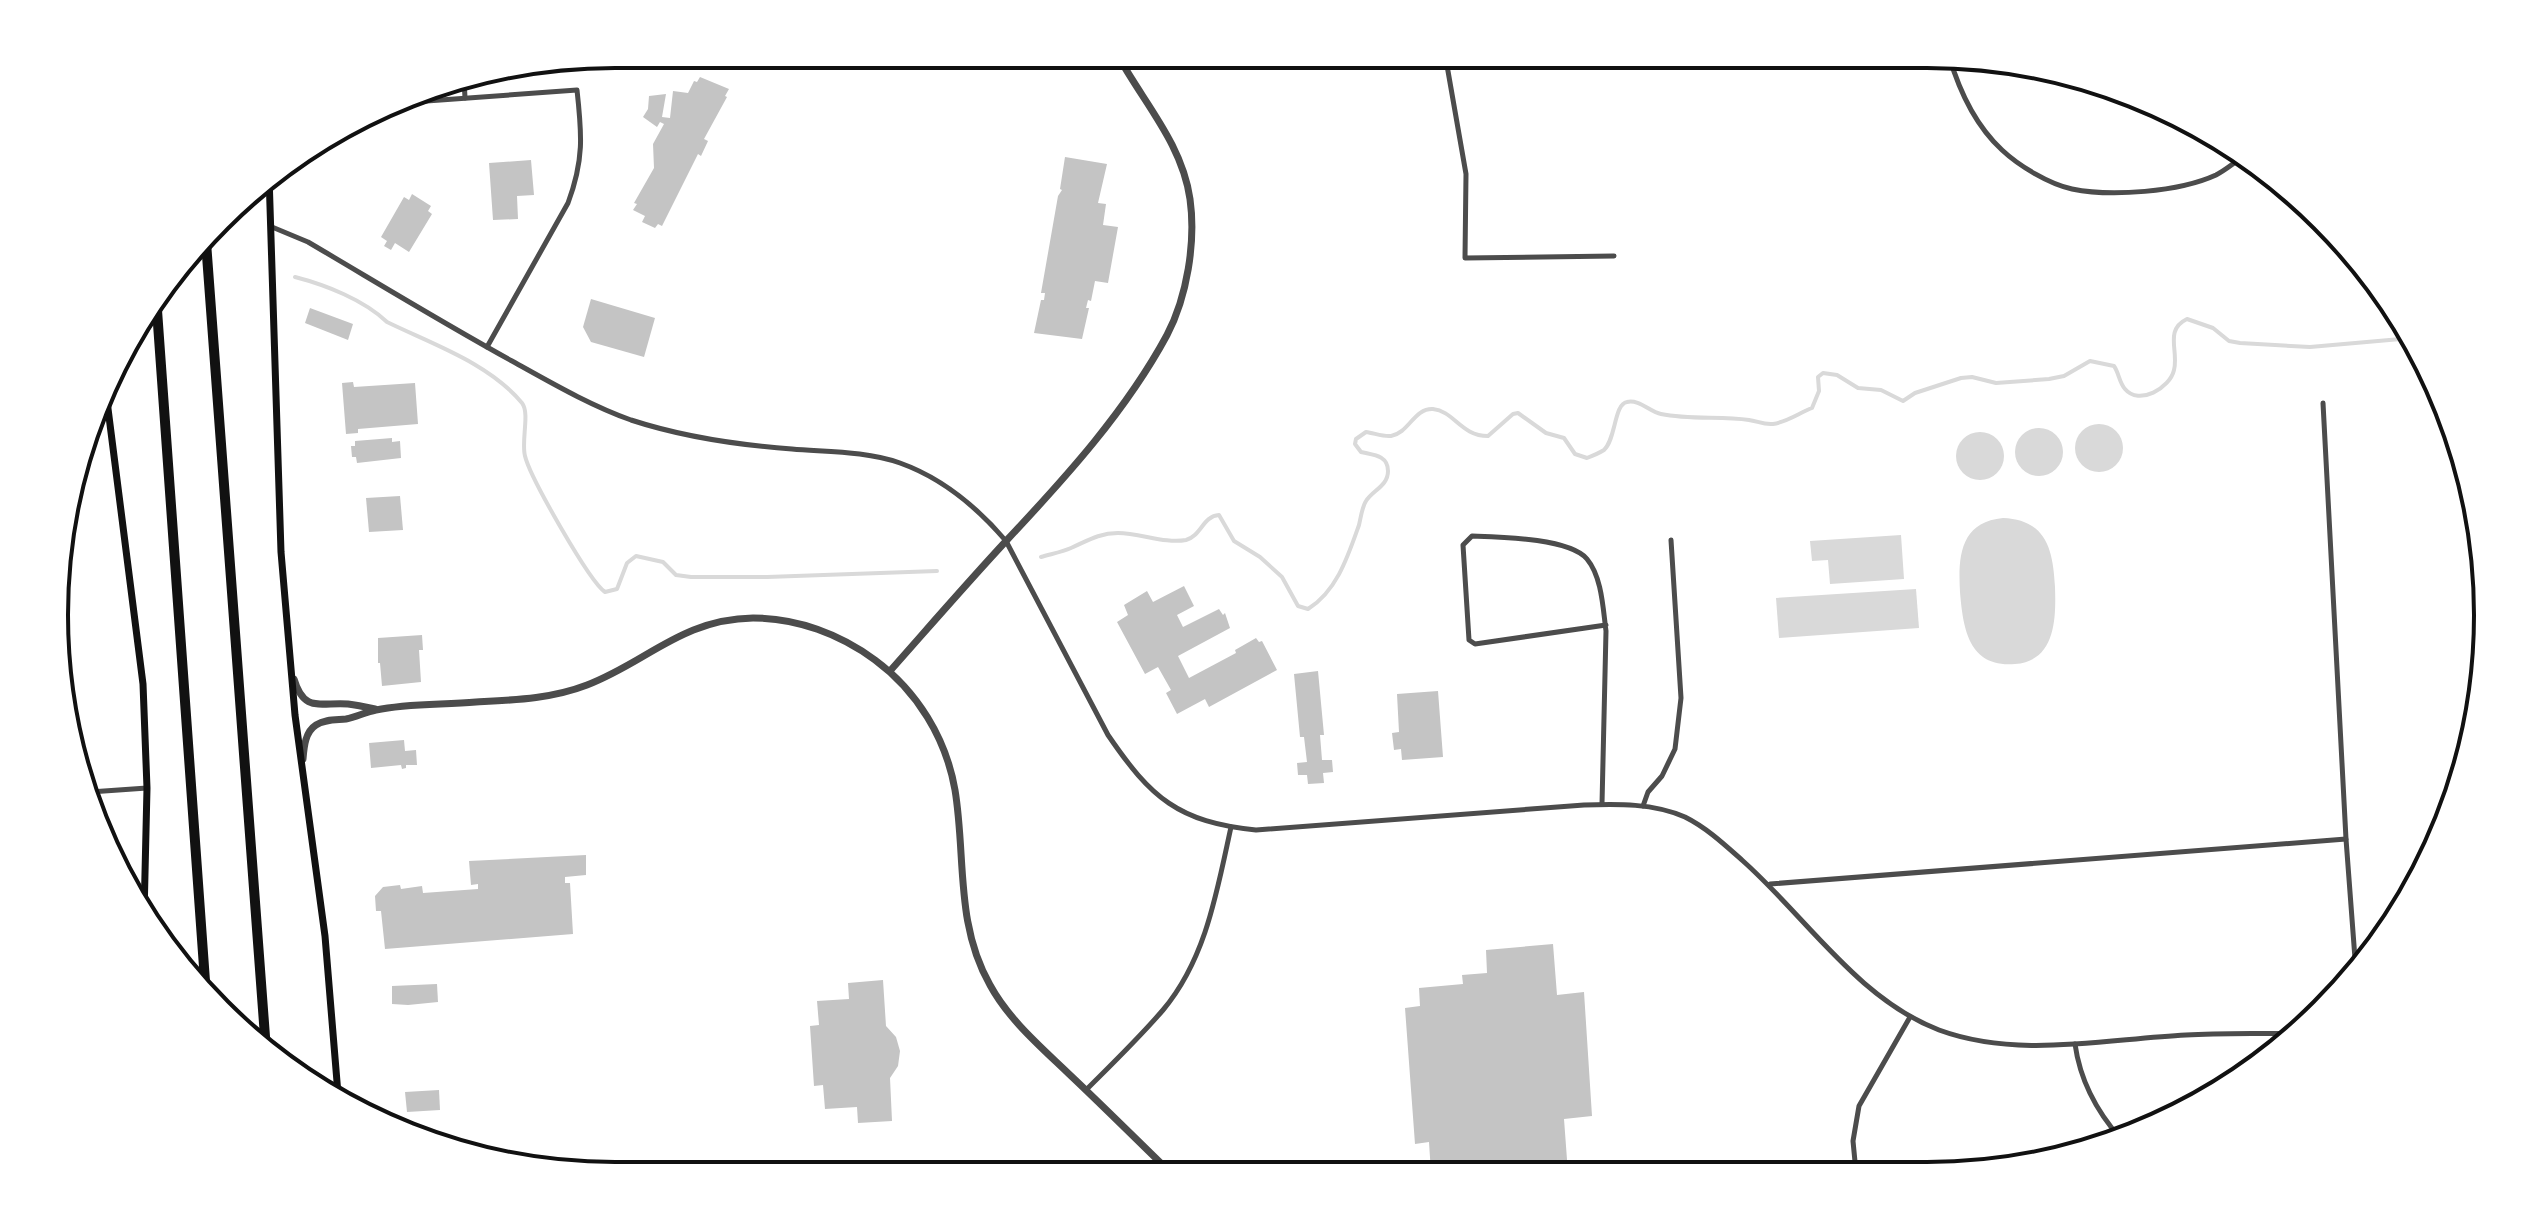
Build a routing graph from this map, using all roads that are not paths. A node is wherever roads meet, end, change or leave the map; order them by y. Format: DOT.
graph roads {
  1 [pos="1126,68"];
  2 [pos="1448,68"];
  3 [pos="1954,69"];
  4 [pos="465,89"];
  5 [pos="465,98"];
  6 [pos="430,101"];
  7 [pos="2235,163"];
  8 [pos="270,191"];
  9 [pos="272,227"];
  10 [pos="207,251"];
  11 [pos="1614,256"];
  12 [pos="157,315"];
  13 [pos="487,347"];
  14 [pos="2323,403"];
  15 [pos="108,410"];
  16 [pos="1671,540"];
  17 [pos="1006,541"];
  18 [pos="1606,625"];
  19 [pos="291,669"];
  20 [pos="890,671"];
  21 [pos="377,710"];
  22 [pos="302,767"];
  23 [pos="147,788"];
  24 [pos="97,791"];
  25 [pos="1602,804"];
  26 [pos="1643,806"];
  27 [pos="1231,827"];
  28 [pos="2346,839"];
  29 [pos="1769,884"];
  30 [pos="145,894"];
  31 [pos="2355,956"];
  32 [pos="205,977"];
  33 [pos="1910,1017"];
  34 [pos="2279,1033"];
  35 [pos="265,1035"];
  36 [pos="2075,1044"];
  37 [pos="337,1087"];
  38 [pos="1086,1090"];
  39 [pos="2113,1129"];
  40 [pos="1160,1162"];
  41 [pos="1855,1162"];
  1 -- 17 [label="street"];
  2 -- 11 [label="street"];
  3 -- 7 [label="street"];
  4 -- 5 [label="street"];
  5 -- 6 [label="street"];
  5 -- 13 [label="street"];
  8 -- 9 [label="main road"];
  9 -- 13 [label="street"];
  9 -- 19 [label="main road"];
  10 -- 35 [label="highway"];
  12 -- 32 [label="highway"];
  13 -- 17 [label="street"];
  14 -- 28 [label="street"];
  15 -- 23 [label="main road"];
  16 -- 26 [label="street"];
  17 -- 20 [label="street"];
  17 -- 27 [label="street"];
  18 -- 18 [label="street"];
  18 -- 25 [label="street"];
  19 -- 21 [label="street"];
  19 -- 22 [label="main road"];
  20 -- 21 [label="street"];
  20 -- 38 [label="street"];
  21 -- 22 [label="street"];
  22 -- 37 [label="main road"];
  23 -- 24 [label="street"];
  23 -- 30 [label="main road"];
  25 -- 26 [label="street"];
  25 -- 27 [label="street"];
  26 -- 29 [label="street"];
  27 -- 38 [label="street"];
  28 -- 29 [label="street"];
  28 -- 31 [label="street"];
  29 -- 33 [label="street"];
  33 -- 36 [label="street"];
  33 -- 41 [label="street"];
  34 -- 36 [label="street"];
  36 -- 39 [label="street"];
  38 -- 40 [label="street"];
}
